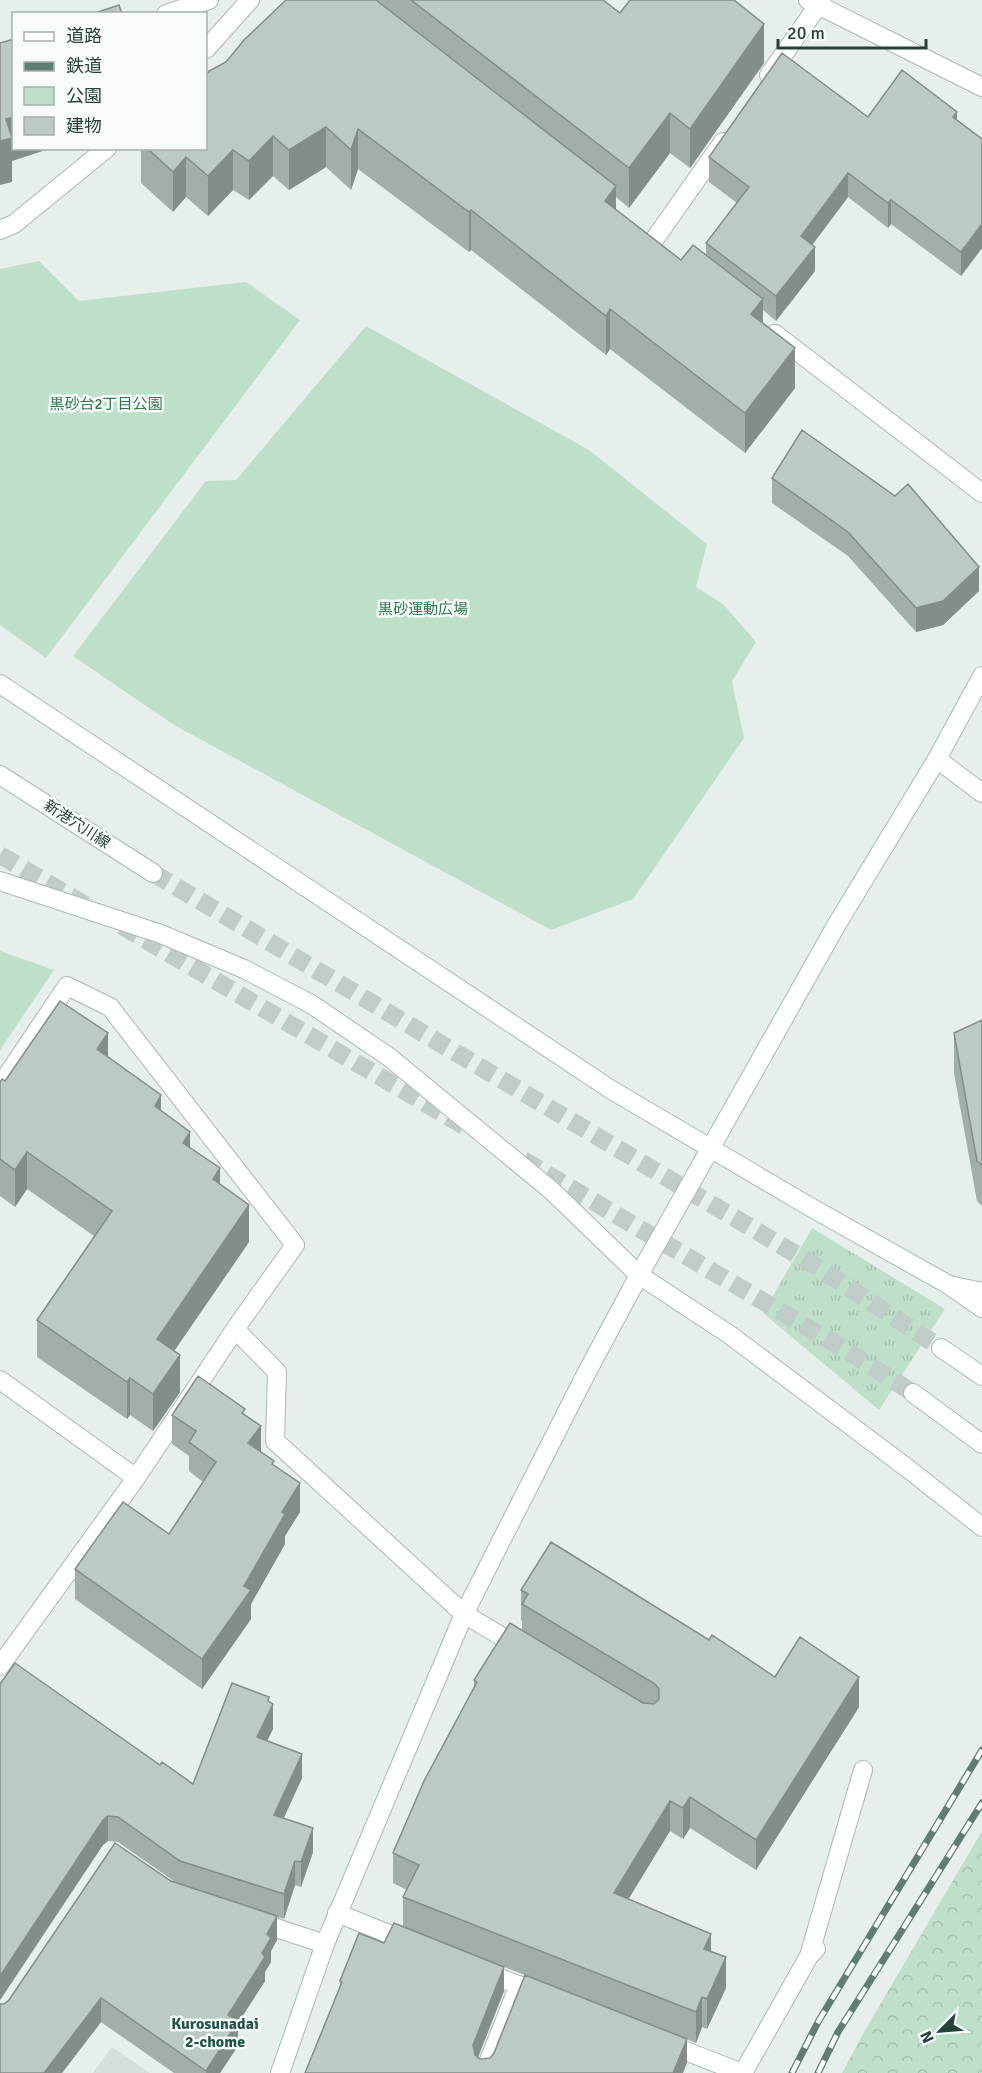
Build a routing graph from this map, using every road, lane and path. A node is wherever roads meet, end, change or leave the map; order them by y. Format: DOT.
graph roads {
  1 [pos="209,0"];
  2 [pos="250,0"];
  3 [pos="816,2"];
  4 [pos="171,12"];
  5 [pos="207,48"];
  6 [pos="982,87"];
  7 [pos="756,93"];
  8 [pos="736,123"];
  9 [pos="105,150"];
  10 [pos="0,230"];
  11 [pos="654,240"];
  12 [pos="757,320"];
  13 [pos="982,493"];
  14 [pos="982,676"];
  15 [pos="0,684"];
  16 [pos="937,759"];
  17 [pos="0,775"];
  18 [pos="982,793"];
  19 [pos="153,873"];
  20 [pos="0,881"];
  21 [pos="0,1086"];
  22 [pos="711,1149"];
  23 [pos="639,1275"];
  24 [pos="949,1285"];
  25 [pos="982,1292"];
  26 [pos="982,1308"];
  27 [pos="235,1329"];
  28 [pos="941,1348"];
  29 [pos="982,1376"];
  30 [pos="0,1380"];
  31 [pos="913,1393"];
  32 [pos="982,1444"];
  33 [pos="136,1478"];
  34 [pos="982,1527"];
  35 [pos="464,1614"];
  36 [pos="539,1658"];
  37 [pos="0,1666"];
  38 [pos="863,1770"];
  39 [pos="337,1913"];
  40 [pos="240,1917"];
  41 [pos="325,1944"];
  42 [pos="431,1951"];
  43 [pos="464,1964"];
  44 [pos="519,1985"];
  45 [pos="563,2003"];
  46 [pos="653,2038"];
  47 [pos="280,2073"];
  48 [pos="484,2073"];
  49 [pos="742,2073"];
  1 -- 4 [label="street"];
  2 -- 5 [label="street"];
  3 -- 6 [label="street"];
  3 -- 7 [label="street"];
  8 -- 11 [label="street"];
  9 -- 10 [label="street"];
  12 -- 13 [label="street"];
  14 -- 16 [label="street"];
  15 -- 22 [label="street"];
  16 -- 18 [label="street"];
  16 -- 22 [label="street"];
  17 -- 19 [label="street, 新港穴川線"];
  20 -- 23 [label="street"];
  21 -- 27 [label="street"];
  22 -- 23 [label="street"];
  22 -- 24 [label="street"];
  23 -- 34 [label="street"];
  23 -- 35 [label="street"];
  24 -- 25 [label="street"];
  24 -- 26 [label="street"];
  27 -- 33 [label="street"];
  27 -- 35 [label="street"];
  28 -- 29 [label="street"];
  30 -- 33 [label="street"];
  31 -- 32 [label="street"];
  33 -- 37 [label="street"];
  35 -- 36 [label="street"];
  35 -- 39 [label="street"];
  38 -- 49 [label="street"];
  39 -- 41 [label="street"];
  39 -- 42 [label="street"];
  40 -- 41 [label="street"];
  41 -- 47 [label="street"];
  43 -- 44 [label="street"];
  44 -- 45 [label="street"];
  44 -- 48 [label="street"];
  46 -- 49 [label="street"];
}
